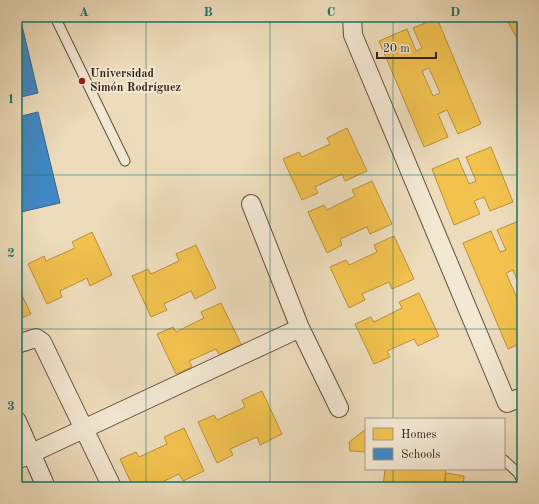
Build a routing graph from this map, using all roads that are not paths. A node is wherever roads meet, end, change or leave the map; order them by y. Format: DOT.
graph roads {
  1 [pos="55,17"];
  2 [pos="352,17"];
  3 [pos="125,161"];
  4 [pos="251,204"];
  5 [pos="300,328"];
  6 [pos="17,344"];
  7 [pos="522,397"];
  8 [pos="339,408"];
  9 [pos="17,421"];
  10 [pos="84,427"];
  11 [pos="24,456"];
  12 [pos="505,461"];
  13 [pos="522,480"];
  14 [pos="46,487"];
  15 [pos="112,487"];
  1 -- 3 [label="lane"];
  2 -- 7 [label="street"];
  4 -- 5 [label="street"];
  5 -- 8 [label="street"];
  5 -- 10 [label="street"];
  6 -- 10 [label="street"];
  9 -- 11 [label="street"];
  10 -- 11 [label="street"];
  10 -- 15 [label="street"];
  11 -- 14 [label="street"];
  12 -- 13 [label="lane"];
}
